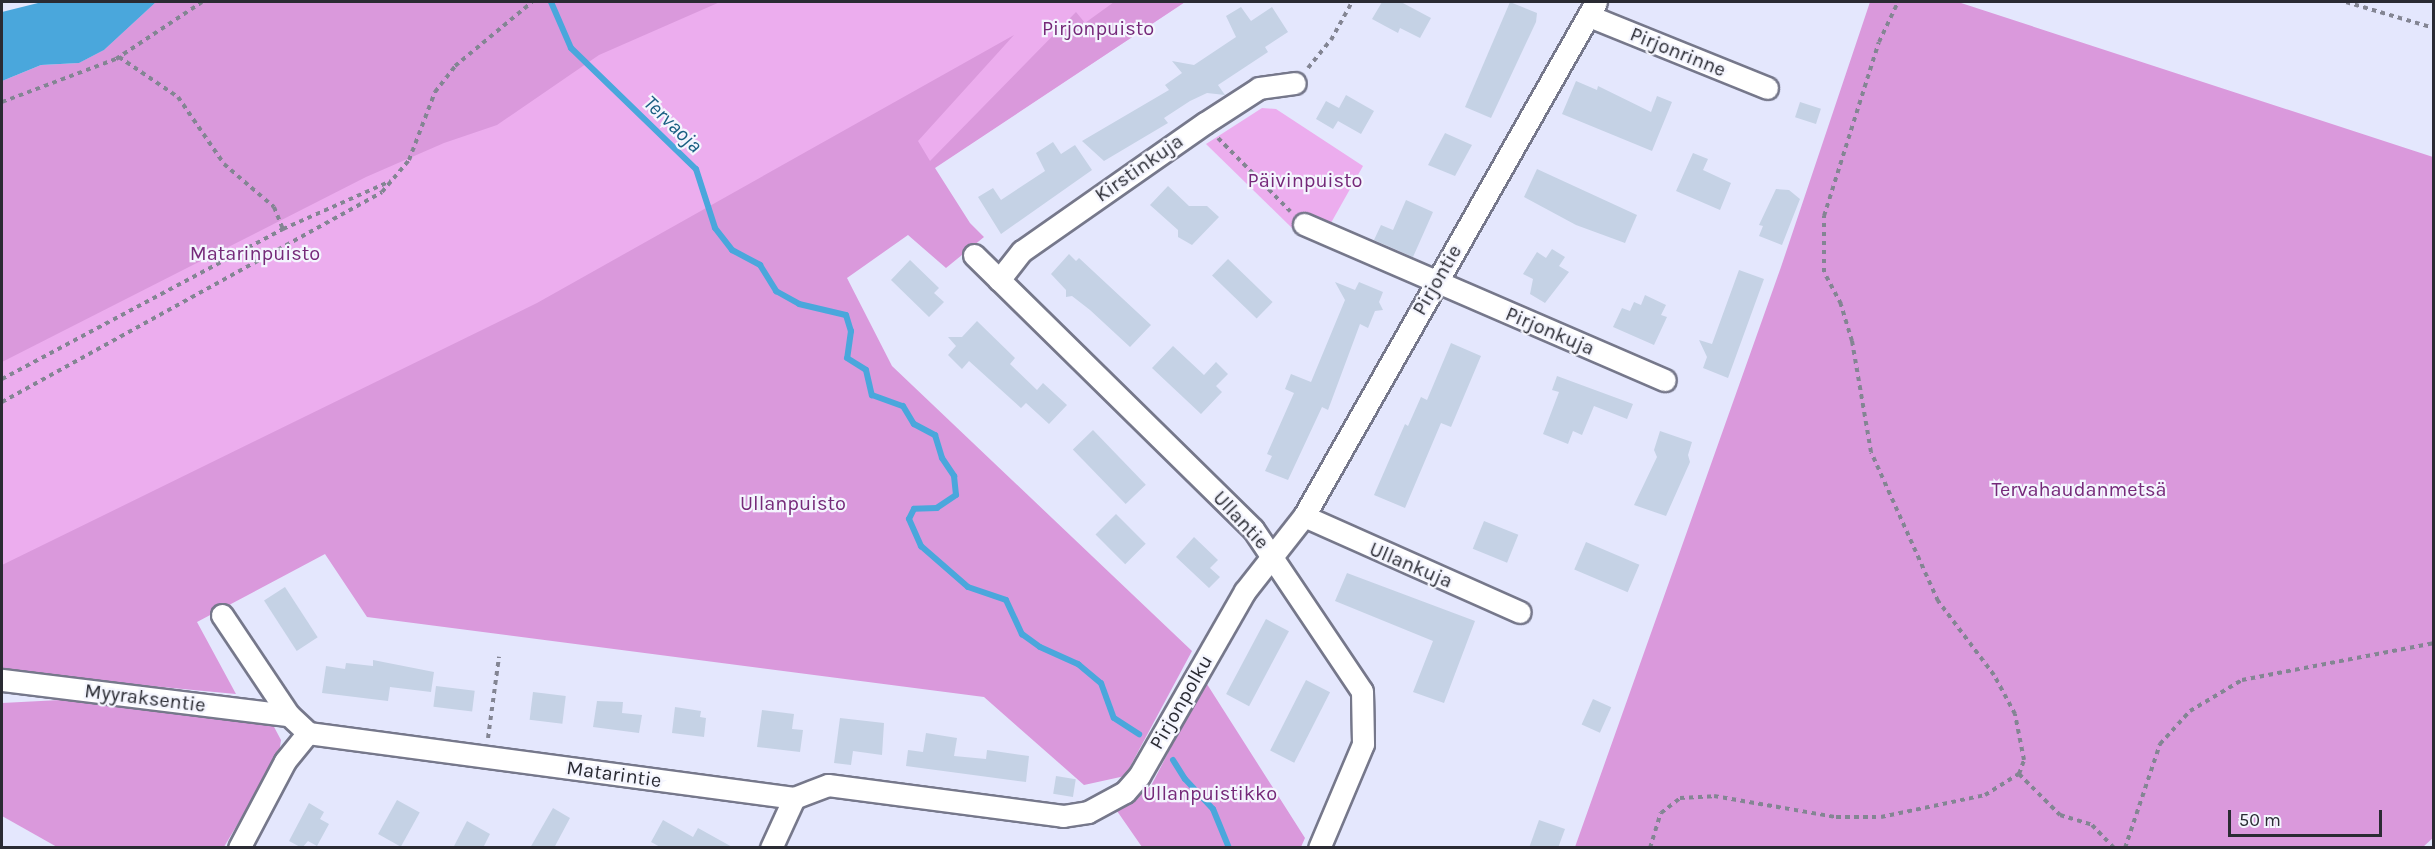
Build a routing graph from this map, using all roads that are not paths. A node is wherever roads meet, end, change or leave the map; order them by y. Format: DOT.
graph roads {
  1 [pos="1592,9"];
  2 [pos="1295,83"];
  3 [pos="1767,88"];
  4 [pos="1304,224"];
  5 [pos="974,255"];
  6 [pos="999,280"];
  7 [pos="1435,283"];
  8 [pos="1665,380"];
  9 [pos="1304,516"];
  10 [pos="1274,555"];
  11 [pos="1520,612"];
  12 [pos="222,615"];
  13 [pos="2,681"];
  14 [pos="289,715"];
  15 [pos="308,733"];
  16 [pos="794,798"];
  17 [pos="1063,816"];
  18 [pos="239,848"];
  19 [pos="771,848"];
  20 [pos="1319,848"];
  1 -- 3 [label="street, Pirjonrinne"];
  1 -- 7 [label="street, Pirjontie"];
  2 -- 6 [label="street, Kirstinkuja"];
  4 -- 7 [label="street, Pirjonkuja"];
  5 -- 6 [label="street, Ullantie"];
  6 -- 10 [label="street, Ullantie"];
  7 -- 8 [label="street, Pirjonkuja"];
  7 -- 9 [label="street, Pirjontie"];
  9 -- 10 [label="street, Pirjontie"];
  9 -- 11 [label="street, Ullankuja"];
  10 -- 17 [label="street, Pirjonpolku"];
  10 -- 20 [label="street, Ullantie"];
  12 -- 14 [label="street"];
  13 -- 14 [label="street, Myyraksentie"];
  14 -- 15 [label="street"];
  15 -- 16 [label="street, Matarintie"];
  15 -- 18 [label="street"];
  16 -- 17 [label="street, Matarintie"];
  16 -- 19 [label="street"];
}
